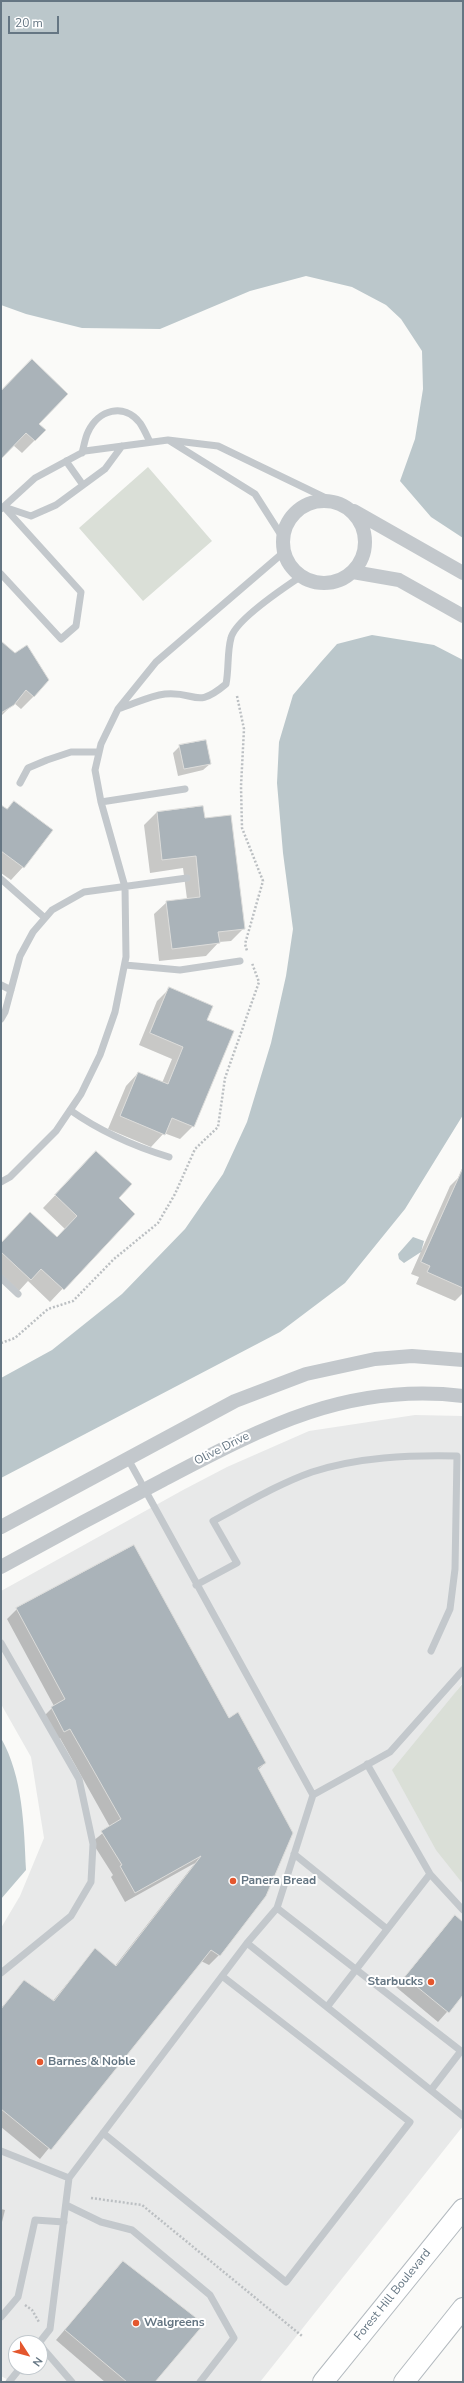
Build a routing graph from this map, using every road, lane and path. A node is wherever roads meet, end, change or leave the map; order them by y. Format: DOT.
graph roads {
  1 [pos="168,440"];
  2 [pos="150,442"];
  3 [pos="122,446"];
  4 [pos="82,453"];
  5 [pos="66,461"];
  6 [pos="83,485"];
  7 [pos="332,501"];
  8 [pos="346,506"];
  9 [pos="2,508"];
  10 [pos="283,538"];
  11 [pos="284,552"];
  12 [pos="353,572"];
  13 [pos="463,573"];
  14 [pos="1,574"];
  15 [pos="300,576"];
  16 [pos="463,616"];
  17 [pos="237,696"];
  18 [pos="118,709"];
  19 [pos="99,752"];
  20 [pos="20,783"];
  21 [pos="185,789"];
  22 [pos="101,802"];
  23 [pos="187,878"];
  24 [pos="1,879"];
  25 [pos="125,887"];
  26 [pos="45,918"];
  27 [pos="240,961"];
  28 [pos="124,965"];
  29 [pos="1,985"];
  30 [pos="11,990"];
  31 [pos="1,1019"];
  32 [pos="70,1110"];
  33 [pos="169,1157"];
  34 [pos="1,1182"];
  35 [pos="1,1278"];
  36 [pos="18,1294"];
  37 [pos="1,1343"];
  38 [pos="463,1360"];
  39 [pos="463,1396"];
  40 [pos="128,1459"];
  41 [pos="144,1490"];
  42 [pos="1,1527"];
  43 [pos="1,1567"];
  44 [pos="196,1585"];
  45 [pos="1,1643"];
  46 [pos="431,1652"];
  47 [pos="463,1670"];
  48 [pos="367,1764"];
  49 [pos="313,1795"];
  50 [pos="294,1854"];
  51 [pos="430,1874"];
  52 [pos="277,1908"];
  53 [pos="463,1910"];
  54 [pos="387,1929"];
  55 [pos="247,1943"];
  56 [pos="356,1970"];
  57 [pos="1,1973"];
  58 [pos="222,1976"];
  59 [pos="327,2007"];
  60 [pos="462,2049"];
  61 [pos="431,2090"];
  62 [pos="463,2116"];
  63 [pos="104,2133"];
  64 [pos="1,2151"];
  65 [pos="69,2178"];
  66 [pos="91,2198"];
  67 [pos="66,2205"];
  68 [pos="463,2209"];
  69 [pos="64,2222"];
  70 [pos="24,2305"];
  71 [pos="463,2308"];
  72 [pos="1,2317"];
  73 [pos="39,2322"];
  74 [pos="46,2335"];
  75 [pos="302,2336"];
  76 [pos="48,2354"];
  77 [pos="72,2382"];
  78 [pos="200,2382"];
  79 [pos="323,2382"];
  80 [pos="404,2382"];
  1 -- 2 [label="lane"];
  1 -- 7 [label="lane"];
  1 -- 10 [label="lane"];
  2 -- 3 [label="lane"];
  2 -- 4 [label="lane"];
  3 -- 4 [label="lane"];
  3 -- 6 [label="lane"];
  4 -- 5 [label="lane"];
  5 -- 6 [label="lane"];
  5 -- 9 [label="lane"];
  6 -- 9 [label="lane"];
  7 -- 8 [label="street"];
  7 -- 10 [label="street"];
  8 -- 12 [label="street"];
  8 -- 13 [label="street"];
  9 -- 14 [label="lane"];
  10 -- 11 [label="street"];
  11 -- 15 [label="street"];
  11 -- 18 [label="lane"];
  12 -- 15 [label="street"];
  12 -- 16 [label="street"];
  15 -- 18 [label="lane"];
  17 -- 37 [label="path"];
  18 -- 19 [label="lane"];
  19 -- 20 [label="lane"];
  19 -- 22 [label="lane"];
  21 -- 22 [label="lane"];
  22 -- 25 [label="lane"];
  23 -- 25 [label="lane"];
  24 -- 26 [label="lane"];
  25 -- 26 [label="lane"];
  25 -- 28 [label="lane"];
  26 -- 30 [label="lane"];
  27 -- 28 [label="lane"];
  28 -- 32 [label="lane"];
  29 -- 30 [label="lane"];
  30 -- 31 [label="lane"];
  32 -- 33 [label="lane"];
  32 -- 34 [label="lane"];
  35 -- 36 [label="lane"];
  38 -- 40 [label="street"];
  39 -- 41 [label="street, Olive Drive"];
  40 -- 41 [label="lane"];
  40 -- 42 [label="street"];
  41 -- 43 [label="street, Olive Drive"];
  41 -- 44 [label="lane"];
  44 -- 46 [label="lane"];
  44 -- 49 [label="lane"];
  45 -- 57 [label="lane"];
  47 -- 48 [label="lane"];
  48 -- 49 [label="lane"];
  48 -- 51 [label="lane"];
  49 -- 50 [label="lane"];
  50 -- 52 [label="lane"];
  50 -- 54 [label="lane"];
  51 -- 53 [label="lane"];
  51 -- 54 [label="lane"];
  52 -- 55 [label="lane"];
  52 -- 56 [label="lane"];
  54 -- 56 [label="lane"];
  55 -- 58 [label="lane"];
  55 -- 59 [label="lane"];
  56 -- 59 [label="lane"];
  56 -- 60 [label="lane"];
  58 -- 63 [label="lane"];
  58 -- 63 [label="lane"];
  59 -- 61 [label="lane"];
  60 -- 61 [label="lane"];
  61 -- 62 [label="lane"];
  63 -- 65 [label="lane"];
  64 -- 65 [label="lane"];
  65 -- 67 [label="lane"];
  66 -- 75 [label="path"];
  67 -- 69 [label="lane"];
  67 -- 78 [label="lane"];
  68 -- 79 [label="main road, Forest Hill Boulevard"];
  69 -- 72 [label="lane"];
  69 -- 74 [label="lane"];
  70 -- 73 [label="path"];
  71 -- 80 [label="main road"];
  76 -- 77 [label="lane"];
}
